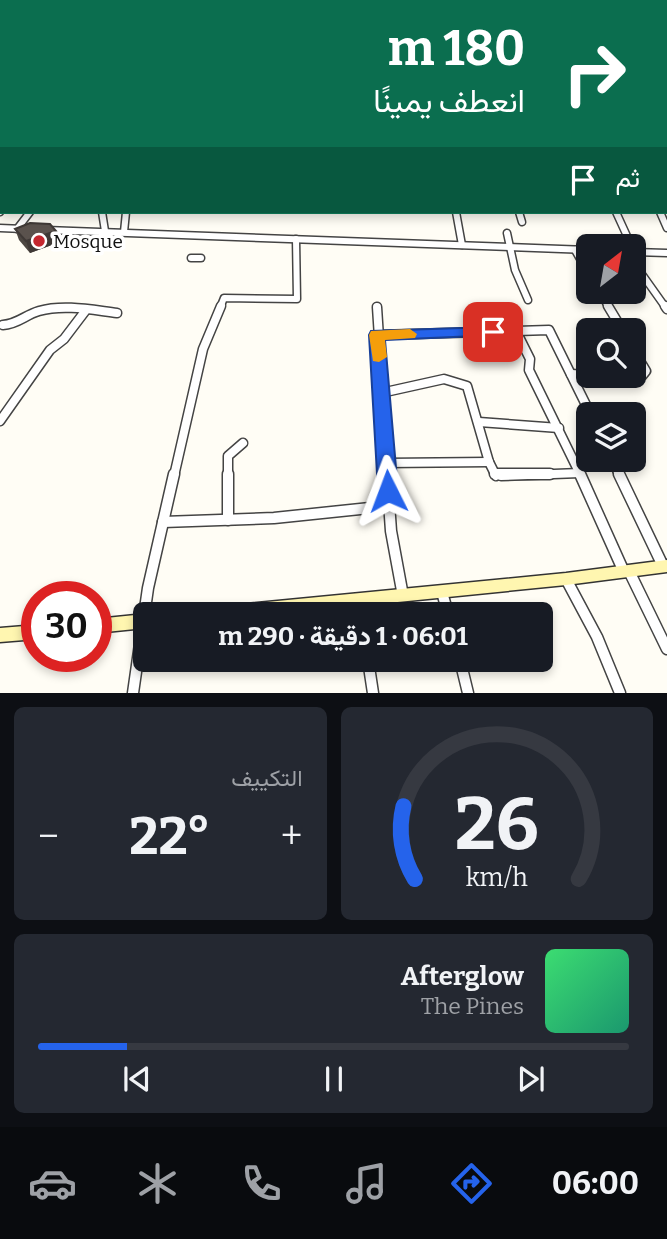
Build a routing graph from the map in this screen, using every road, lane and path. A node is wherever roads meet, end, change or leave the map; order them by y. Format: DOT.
graph roads {
  1 [pos="28,214"];
  2 [pos="103,214"];
  3 [pos="126,214"];
  4 [pos="456,214"];
  5 [pos="520,214"];
  6 [pos="617,214"];
  7 [pos="522,222"];
  8 [pos="0,228"];
  9 [pos="17,229"];
  10 [pos="28,229"];
  11 [pos="39,229"];
  12 [pos="105,231"];
  13 [pos="124,232"];
  14 [pos="507,233"];
  15 [pos="626,234"];
  16 [pos="296,239"];
  17 [pos="462,246"];
  18 [pos="510,247"];
  19 [pos="575,250"];
  20 [pos="646,251"];
  21 [pos="667,253"];
  22 [pos="191,258"];
  23 [pos="201,258"];
  24 [pos="646,280"];
  25 [pos="528,300"];
  26 [pos="377,307"];
  27 [pos="667,309"];
  28 [pos="86,310"];
  29 [pos="117,313"];
  30 [pos="3,325"];
  31 [pos="516,331"];
  32 [pos="377,335"];
  33 [pos="571,374"];
  34 [pos="576,374"];
  35 [pos="381,393"];
  36 [pos="584,402"];
  37 [pos="1,417"];
  38 [pos="479,422"];
  39 [pos="559,428"];
  40 [pos="243,443"];
  41 [pos="489,462"];
  42 [pos="386,463"];
  43 [pos="618,472"];
  44 [pos="580,473"];
  45 [pos="389,506"];
  46 [pos="228,520"];
  47 [pos="163,522"];
  48 [pos="665,566"];
  49 [pos="626,572"];
  50 [pos="566,579"];
  51 [pos="442,592"];
  52 [pos="403,596"];
  53 [pos="148,602"];
  54 [pos="382,602"];
  55 [pos="445,602"];
  56 [pos="133,622"];
  57 [pos="112,624"];
  58 [pos="21,633"];
  59 [pos="0,635"];
  60 [pos="667,649"];
  61 [pos="136,672"];
  62 [pos="370,672"];
  63 [pos="463,672"];
  64 [pos="133,693"];
  65 [pos="373,693"];
  66 [pos="468,693"];
  67 [pos="620,693"];
  1 -- 9 [label="street"];
  2 -- 12 [label="street"];
  3 -- 13 [label="street"];
  4 -- 17 [label="street"];
  5 -- 7 [label="street"];
  6 -- 15 [label="street"];
  8 -- 9 [label="street"];
  9 -- 10 [label="street"];
  11 -- 12 [label="street"];
  12 -- 13 [label="street"];
  13 -- 16 [label="street"];
  14 -- 18 [label="street"];
  16 -- 17 [label="street"];
  16 -- 47 [label="street"];
  17 -- 18 [label="street"];
  18 -- 19 [label="street"];
  18 -- 25 [label="street"];
  20 -- 21 [label="street"];
  22 -- 23 [label="street"];
  24 -- 27 [label="street"];
  26 -- 32 [label="street"];
  28 -- 29 [label="street"];
  28 -- 30 [label="street"];
  28 -- 37 [label="street"];
  31 -- 32 [label="street"];
  31 -- 33 [label="street"];
  31 -- 39 [label="street"];
  32 -- 35 [label="street"];
  33 -- 34 [label="street"];
  33 -- 36 [label="street"];
  35 -- 38 [label="street"];
  35 -- 42 [label="street"];
  38 -- 39 [label="street"];
  38 -- 41 [label="street"];
  39 -- 44 [label="street"];
  40 -- 46 [label="street"];
  41 -- 42 [label="street"];
  41 -- 44 [label="street"];
  42 -- 45 [label="street"];
  43 -- 48 [label="street"];
  44 -- 49 [label="street"];
  45 -- 46 [label="street"];
  45 -- 52 [label="street"];
  46 -- 47 [label="street"];
  47 -- 53 [label="street"];
  48 -- 49 [label="main road"];
  49 -- 50 [label="main road"];
  49 -- 60 [label="street"];
  50 -- 51 [label="main road"];
  50 -- 67 [label="street"];
  51 -- 52 [label="main road"];
  51 -- 55 [label="street"];
  52 -- 54 [label="main road"];
  56 -- 57 [label="main road"];
  58 -- 59 [label="main road"];
  61 -- 64 [label="street"];
  62 -- 65 [label="street"];
  63 -- 66 [label="street"];
}
